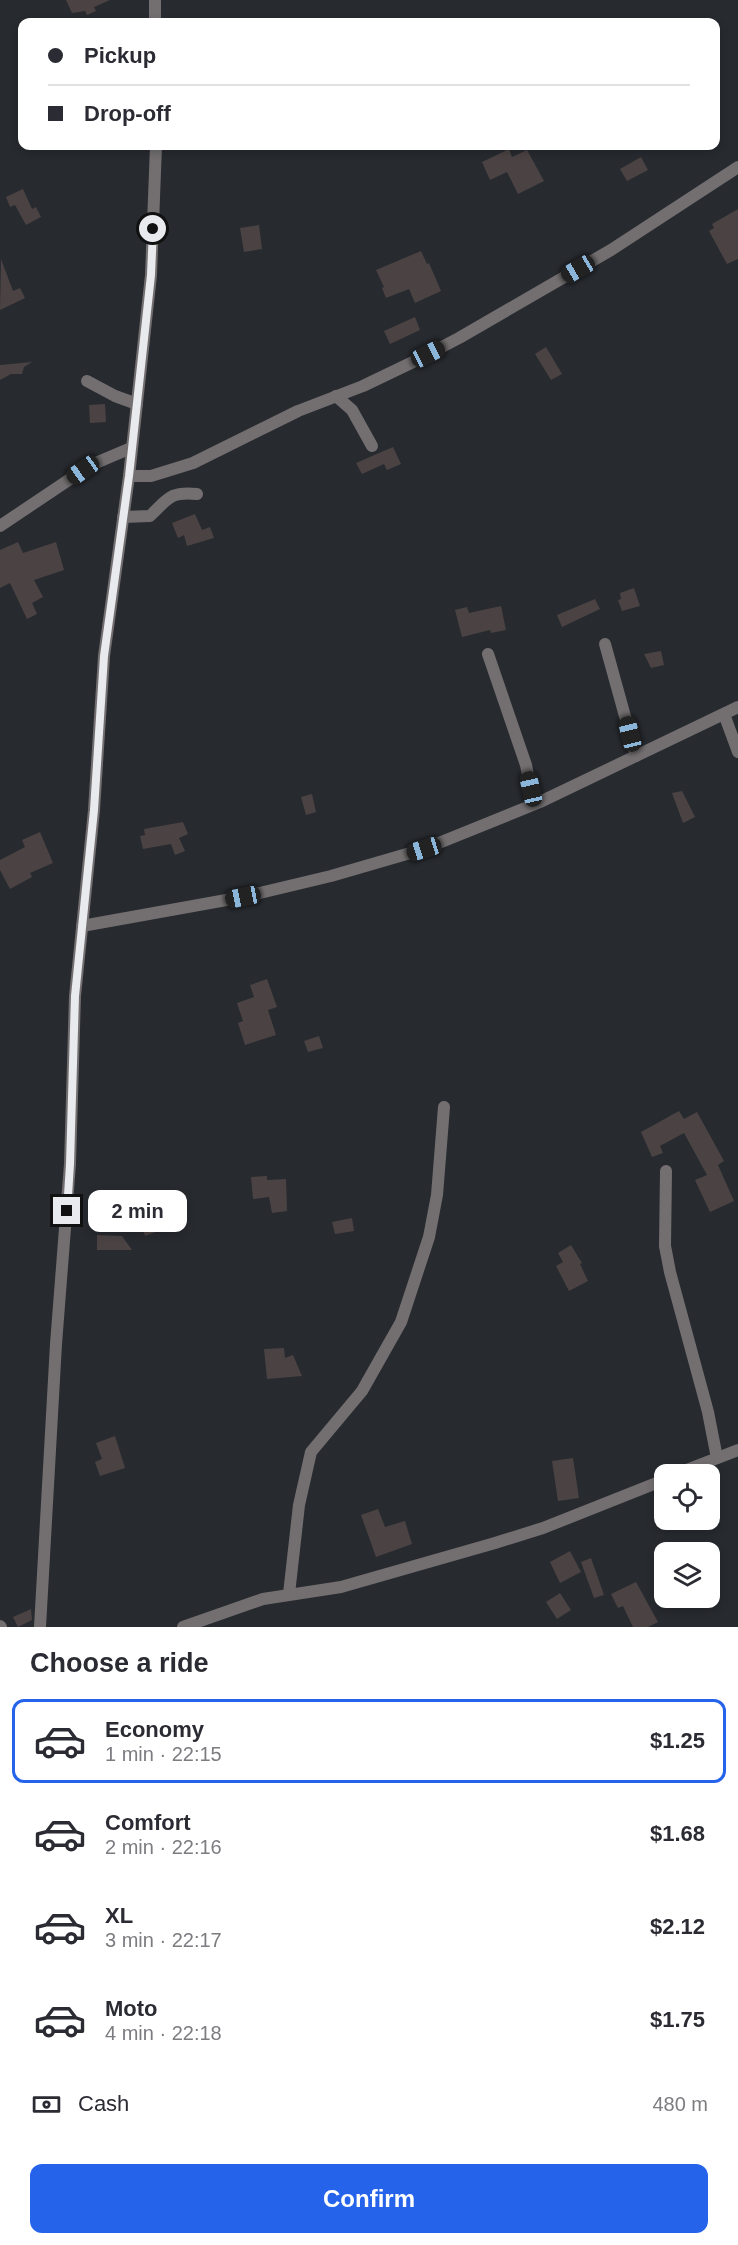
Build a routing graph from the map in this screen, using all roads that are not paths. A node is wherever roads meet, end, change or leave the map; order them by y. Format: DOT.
graph roads {
  1 [pos="155,0"];
  2 [pos="155,18"];
  3 [pos="156,150"];
  4 [pos="738,167"];
  5 [pos="87,381"];
  6 [pos="336,396"];
  7 [pos="137,404"];
  8 [pos="372,446"];
  9 [pos="132,448"];
  10 [pos="129,476"];
  11 [pos="197,494"];
  12 [pos="123,517"];
  13 [pos="0,526"];
  14 [pos="605,644"];
  15 [pos="488,654"];
  16 [pos="738,707"];
  17 [pos="724,714"];
  18 [pos="738,752"];
  19 [pos="636,756"];
  20 [pos="534,804"];
  21 [pos="82,926"];
  22 [pos="444,1107"];
  23 [pos="666,1171"];
  24 [pos="738,1450"];
  25 [pos="717,1458"];
  26 [pos="702,1464"];
  27 [pos="654,1484"];
  28 [pos="289,1594"];
  29 [pos="40,1627"];
  30 [pos="183,1627"];
  1 -- 2 [label="street"];
  3 -- 7 [label="street"];
  4 -- 6 [label="street"];
  5 -- 7 [label="street"];
  6 -- 8 [label="street"];
  6 -- 10 [label="street"];
  7 -- 9 [label="street"];
  9 -- 10 [label="street"];
  9 -- 13 [label="street"];
  10 -- 12 [label="street"];
  11 -- 12 [label="street"];
  12 -- 21 [label="street"];
  14 -- 19 [label="street"];
  15 -- 20 [label="street"];
  16 -- 17 [label="street"];
  17 -- 18 [label="street"];
  17 -- 19 [label="street"];
  19 -- 20 [label="street"];
  20 -- 21 [label="street"];
  21 -- 29 [label="street"];
  22 -- 28 [label="street"];
  23 -- 25 [label="street"];
  24 -- 25 [label="street"];
  25 -- 26 [label="street"];
  27 -- 28 [label="street"];
  28 -- 30 [label="street"];
}
